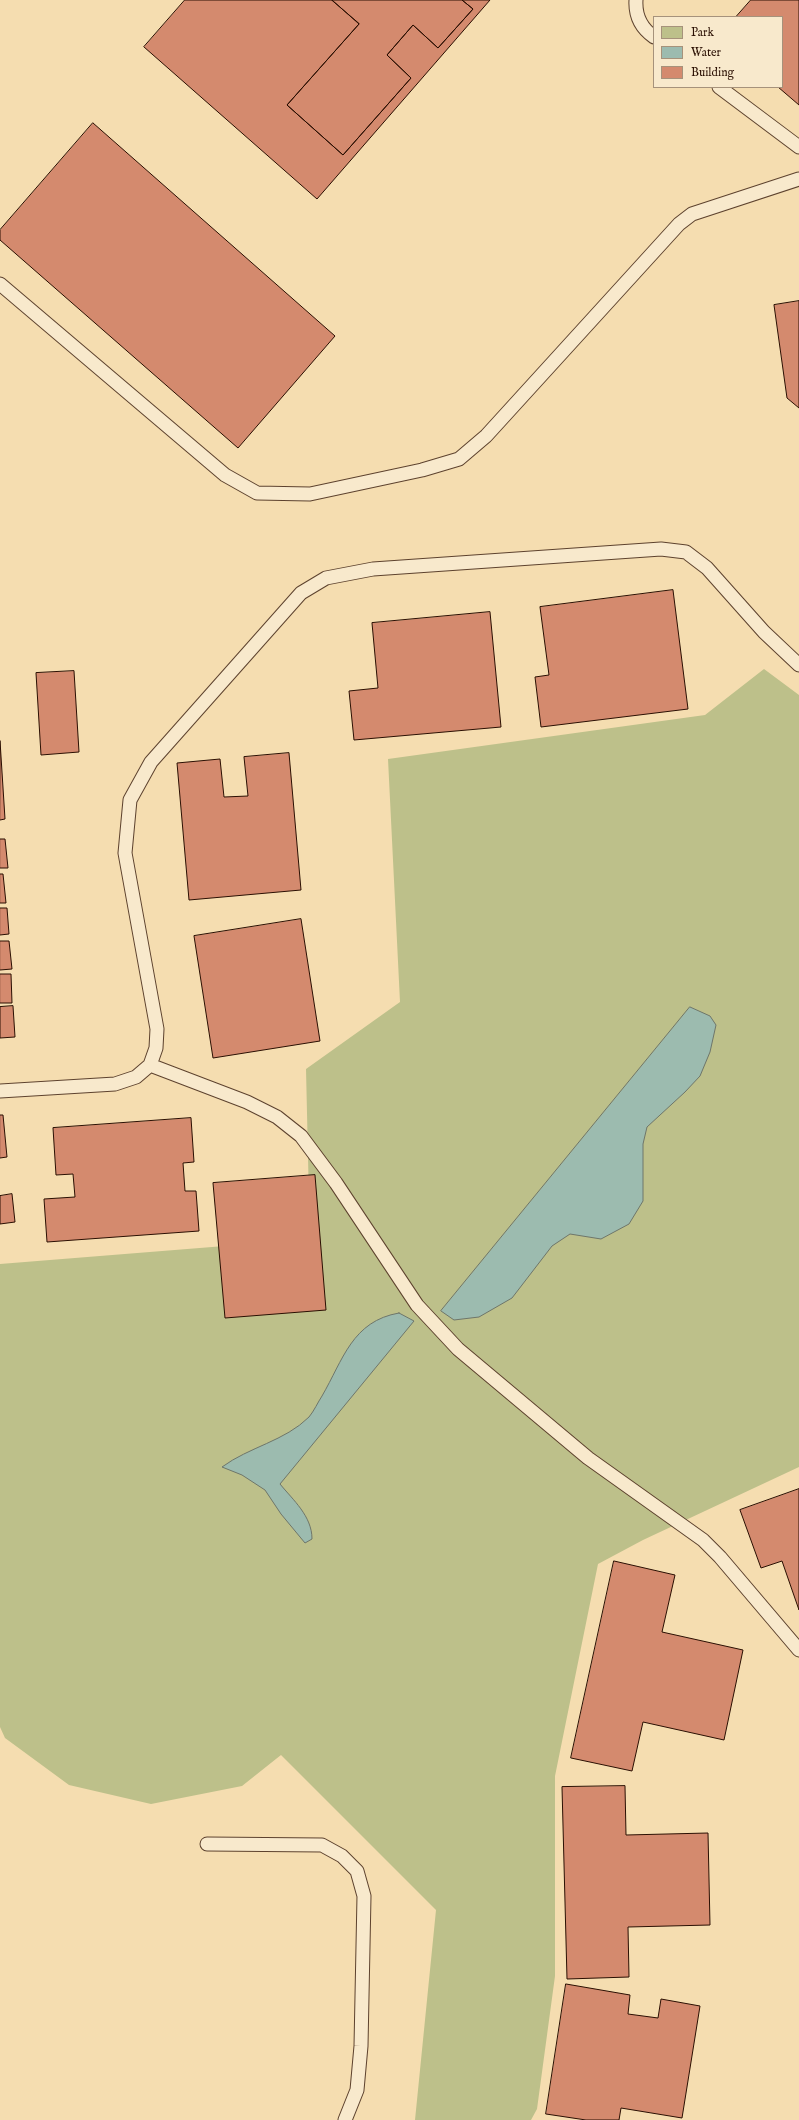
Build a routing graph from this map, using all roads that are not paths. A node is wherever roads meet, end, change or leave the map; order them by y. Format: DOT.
graph roads {
  1 [pos="636,0"];
  2 [pos="653,37"];
  3 [pos="721,88"];
  4 [pos="799,147"];
  5 [pos="799,179"];
  6 [pos="0,284"];
  7 [pos="799,665"];
  8 [pos="150,1065"];
  9 [pos="0,1091"];
  10 [pos="799,1650"];
  11 [pos="206,1844"];
  12 [pos="346,2120"];
  1 -- 2 [label="lane"];
  3 -- 4 [label="lane"];
  5 -- 6 [label="lane"];
  7 -- 8 [label="lane"];
  8 -- 9 [label="lane"];
  8 -- 10 [label="lane"];
  11 -- 12 [label="lane"];
}
